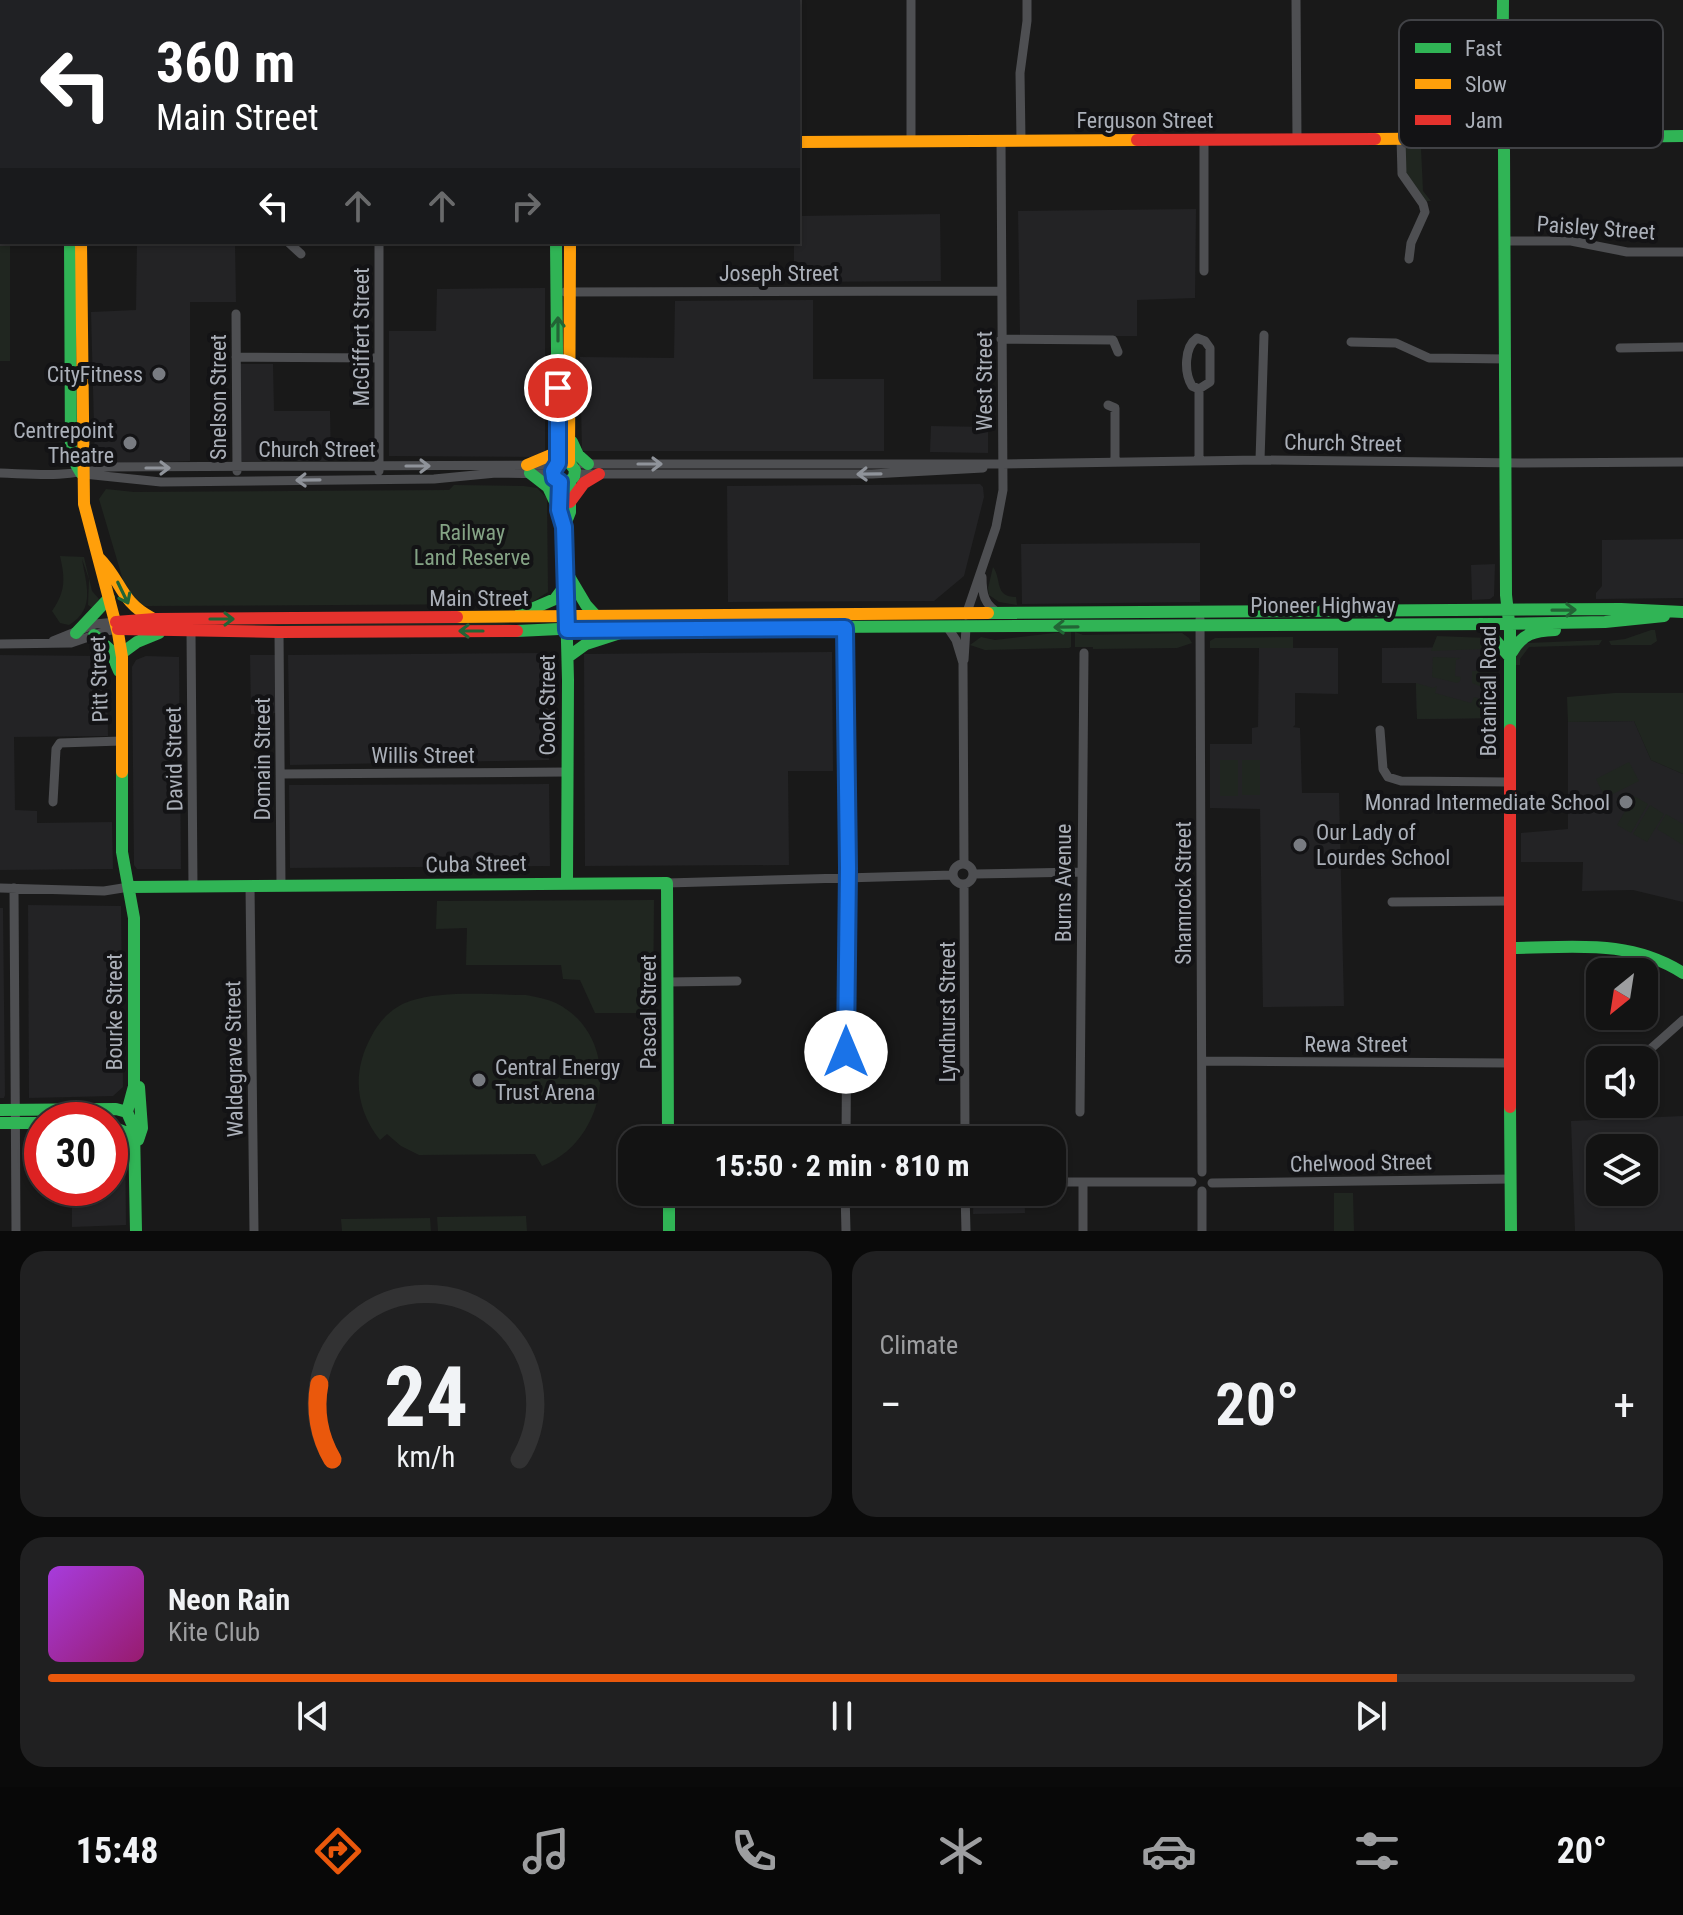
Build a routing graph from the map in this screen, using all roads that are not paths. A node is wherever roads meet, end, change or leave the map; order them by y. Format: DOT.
graph roads {
  1 [pos="911,0"];
  2 [pos="1027,0"];
  3 [pos="1296,0"];
  4 [pos="1503,0"];
  5 [pos="1503,20"];
  6 [pos="1663,136"];
  7 [pos="1683,136"];
  8 [pos="1399,138"];
  9 [pos="1204,139"];
  10 [pos="1297,139"];
  11 [pos="1001,140"];
  12 [pos="1021,140"];
  13 [pos="800,142"];
  14 [pos="911,142"];
  15 [pos="1401,148"];
  16 [pos="1500,148"];
  17 [pos="1511,148"];
  18 [pos="1504,150"];
  19 [pos="1506,241"];
  20 [pos="70,244"];
  21 [pos="81,244"];
  22 [pos="290,244"];
  23 [pos="379,244"];
  24 [pos="556,244"];
  25 [pos="570,244"];
  26 [pos="1683,252"];
  27 [pos="301,254"];
  28 [pos="1409,259"];
  29 [pos="1204,271"];
  30 [pos="1001,291"];
  31 [pos="564,292"];
  32 [pos="236,314"];
  33 [pos="76,329"];
  34 [pos="1264,335"];
  35 [pos="1001,339"];
  36 [pos="1351,342"];
  37 [pos="1683,347"];
  38 [pos="1620,348"];
  39 [pos="1118,352"];
  40 [pos="236,357"];
  41 [pos="379,358"];
  42 [pos="1506,359"];
  43 [pos="1199,389"];
  44 [pos="1108,405"];
  45 [pos="564,410"];
  46 [pos="569,432"];
  47 [pos="1199,460"];
  48 [pos="1260,460"];
  49 [pos="1115,461"];
  50 [pos="1683,462"];
  51 [pos="1507,463"];
  52 [pos="588,464"];
  53 [pos="1002,464"];
  54 [pos="379,467"];
  55 [pos="237,468"];
  56 [pos="528,469"];
  57 [pos="563,469"];
  58 [pos="0,473"];
  59 [pos="81,473"];
  60 [pos="599,474"];
  61 [pos="379,479"];
  62 [pos="237,480"];
  63 [pos="564,506"];
  64 [pos="98,557"];
  65 [pos="564,568"];
  66 [pos="983,573"];
  67 [pos="564,587"];
  68 [pos="109,598"];
  69 [pos="1681,612"];
  70 [pos="1003,615"];
  71 [pos="514,616"];
  72 [pos="596,616"];
  73 [pos="1508,616"];
  74 [pos="155,619"];
  75 [pos="1200,619"];
  76 [pos="1095,620"];
  77 [pos="1641,620"];
  78 [pos="966,621"];
  79 [pos="566,623"];
  80 [pos="1481,624"];
  81 [pos="117,625"];
  82 [pos="845,628"];
  83 [pos="948,628"];
  84 [pos="169,629"];
  85 [pos="631,630"];
  86 [pos="191,631"];
  87 [pos="279,632"];
  88 [pos="76,633"];
  89 [pos="94,635"];
  90 [pos="0,644"];
  91 [pos="42,644"];
  92 [pos="122,653"];
  93 [pos="1084,653"];
  94 [pos="1509,656"];
  95 [pos="568,657"];
  96 [pos="963,663"];
  97 [pos="122,677"];
  98 [pos="1380,730"];
  99 [pos="121,741"];
  100 [pos="566,772"];
  101 [pos="280,774"];
  102 [pos="1509,782"];
  103 [pos="53,802"];
  104 [pos="964,864"];
  105 [pos="1081,872"];
  106 [pos="974,874"];
  107 [pos="953,875"];
  108 [pos="848,877"];
  109 [pos="567,883"];
  110 [pos="667,883"];
  111 [pos="964,884"];
  112 [pos="250,886"];
  113 [pos="281,886"];
  114 [pos="129,887"];
  115 [pos="193,887"];
  116 [pos="0,888"];
  117 [pos="14,888"];
  118 [pos="1509,901"];
  119 [pos="1392,902"];
  120 [pos="1510,948"];
  121 [pos="1683,973"];
  122 [pos="737,981"];
  123 [pos="668,982"];
  124 [pos="1683,1020"];
  125 [pos="1654,1046"];
  126 [pos="1202,1061"];
  127 [pos="1510,1063"];
  128 [pos="134,1072"];
  129 [pos="0,1110"];
  130 [pos="128,1110"];
  131 [pos="1080,1112"];
  132 [pos="128,1114"];
  133 [pos="24,1115"];
  134 [pos="16,1116"];
  135 [pos="24,1118"];
  136 [pos="0,1123"];
  137 [pos="668,1126"];
  138 [pos="846,1126"];
  139 [pos="965,1126"];
  140 [pos="128,1139"];
  141 [pos="135,1155"];
  142 [pos="1202,1172"];
  143 [pos="1511,1179"];
  144 [pos="1066,1182"];
  145 [pos="1083,1182"];
  146 [pos="1192,1182"];
  147 [pos="1212,1183"];
  148 [pos="1202,1191"];
  149 [pos="669,1206"];
  150 [pos="845,1206"];
  151 [pos="965,1206"];
  152 [pos="16,1231"];
  153 [pos="136,1231"];
  154 [pos="254,1231"];
  155 [pos="669,1231"];
  156 [pos="846,1231"];
  157 [pos="966,1231"];
  158 [pos="1083,1231"];
  159 [pos="1202,1231"];
  160 [pos="1511,1231"];
  1 -- 14 [label="street"];
  2 -- 12 [label="street"];
  3 -- 10 [label="street"];
  4 -- 5 [label="main road"];
  6 -- 7 [label="main road"];
  8 -- 10 [label="main road, Ferguson Street"];
  9 -- 10 [label="main road, Ferguson Street"];
  9 -- 12 [label="main road, Ferguson Street"];
  9 -- 29 [label="street"];
  11 -- 12 [label="main road, Ferguson Street"];
  11 -- 14 [label="main road, Ferguson Street"];
  11 -- 30 [label="street, West Street"];
  13 -- 14 [label="main road, Ferguson Street"];
  15 -- 28 [label="street"];
  16 -- 18 [label="main road"];
  17 -- 18 [label="main road"];
  18 -- 19 [label="main road, Botanical Road"];
  19 -- 26 [label="street, Paisley Street"];
  19 -- 42 [label="main road, Botanical Road"];
  20 -- 33 [label="main road, Pitt Street"];
  21 -- 33 [label="main road, Pitt Street"];
  22 -- 27 [label="street"];
  23 -- 41 [label="street, McGiffert Street"];
  24 -- 31 [label="main road, Cook Street"];
  25 -- 31 [label="main road, Cook Street"];
  30 -- 31 [label="street, Joseph Street"];
  30 -- 35 [label="street, West Street"];
  31 -- 45 [label="main road, Cook Street"];
  32 -- 40 [label="street, Snelson Street"];
  33 -- 59 [label="main road, Pitt Street"];
  34 -- 48 [label="street"];
  35 -- 39 [label="street"];
  35 -- 53 [label="street, West Street"];
  36 -- 42 [label="street"];
  37 -- 38 [label="street"];
  40 -- 41 [label="street"];
  40 -- 55 [label="street, Snelson Street"];
  41 -- 54 [label="street, McGiffert Street"];
  42 -- 51 [label="main road, Botanical Road"];
  43 -- 43 [label="street"];
  43 -- 47 [label="street"];
  44 -- 49 [label="street"];
  45 -- 46 [label="main road, Cook Street"];
  45 -- 57 [label="main road, Cook Street"];
  46 -- 52 [label="main road"];
  46 -- 57 [label="main road, Cook Street"];
  47 -- 48 [label="street, Church Street"];
  47 -- 49 [label="street, Church Street"];
  48 -- 51 [label="street, Church Street"];
  49 -- 53 [label="street, Church Street"];
  50 -- 51 [label="street, Church Street"];
  51 -- 73 [label="main road, Botanical Road"];
  52 -- 53 [label="street, Church Street, one-way"];
  52 -- 57 [label="street, Church Street"];
  53 -- 60 [label="street, Church Street, one-way"];
  53 -- 66 [label="street, West Street"];
  54 -- 55 [label="street, Church Street"];
  54 -- 56 [label="street, Church Street, one-way"];
  54 -- 61 [label="street, McGiffert Street"];
  59 -- 55 [label="street, Church Street, one-way"];
  55 -- 62 [label="street, Snelson Street"];
  56 -- 57 [label="main road"];
  56 -- 57 [label="street, Church Street"];
  56 -- 61 [label="street, Church Street"];
  56 -- 63 [label="main road"];
  57 -- 60 [label="street, Church Street"];
  57 -- 63 [label="main road, Cook Street"];
  58 -- 59 [label="street, Church Street"];
  59 -- 62 [label="street, Church Street"];
  59 -- 64 [label="main road, Pitt Street"];
  60 -- 63 [label="main road"];
  61 -- 62 [label="street, Church Street, one-way"];
  63 -- 65 [label="main road, Cook Street"];
  64 -- 68 [label="main road, Pitt Street"];
  64 -- 74 [label="main road, one-way"];
  65 -- 67 [label="main road, Cook Street"];
  65 -- 72 [label="main road"];
  66 -- 70 [label="street"];
  66 -- 78 [label="street, West Street"];
  67 -- 71 [label="main road"];
  67 -- 79 [label="main road, Cook Street"];
  68 -- 81 [label="main road, Pitt Street"];
  68 -- 88 [label="main road"];
  73 -- 69 [label="main road, Pioneer Highway, one-way"];
  69 -- 77 [label="main road, Pioneer Highway"];
  70 -- 76 [label="main road, Pioneer Highway"];
  70 -- 78 [label="main road, Pioneer Highway"];
  74 -- 71 [label="main road, Main Street, one-way"];
  71 -- 79 [label="main road, Main Street"];
  72 -- 78 [label="main road, Main Street"];
  72 -- 79 [label="main road, Main Street"];
  73 -- 75 [label="main road, Pioneer Highway"];
  73 -- 77 [label="main road, Pioneer Highway"];
  73 -- 80 [label="main road, Pioneer Highway"];
  73 -- 94 [label="main road, Botanical Road"];
  74 -- 81 [label="main road, Main Street"];
  75 -- 76 [label="main road, Pioneer Highway"];
  75 -- 80 [label="main road, Pioneer Highway"];
  75 -- 126 [label="street, Shamrock Street"];
  76 -- 78 [label="main road, Pioneer Highway, one-way"];
  77 -- 94 [label="main road"];
  78 -- 83 [label="main road, Main Street"];
  78 -- 96 [label="street"];
  79 -- 85 [label="main road, Main Street"];
  79 -- 87 [label="main road, Main Street, one-way"];
  79 -- 95 [label="main road, Cook Street"];
  80 -- 94 [label="main road"];
  81 -- 84 [label="main road, Main Street"];
  81 -- 88 [label="street, Main Street"];
  81 -- 89 [label="street, Main Street"];
  81 -- 92 [label="main road, Pitt Street"];
  82 -- 83 [label="main road, Main Street"];
  82 -- 85 [label="main road, Main Street"];
  82 -- 108 [label="street"];
  83 -- 96 [label="street"];
  84 -- 86 [label="main road, Main Street"];
  84 -- 92 [label="main road"];
  85 -- 95 [label="main road"];
  86 -- 87 [label="main road, Main Street"];
  86 -- 115 [label="street, David Street"];
  87 -- 101 [label="street, Domain Street"];
  88 -- 91 [label="street, Main Street"];
  89 -- 91 [label="street, Main Street"];
  89 -- 97 [label="main road"];
  90 -- 91 [label="street, Main Street"];
  92 -- 97 [label="main road, Pitt Street"];
  93 -- 105 [label="street, Burns Avenue"];
  94 -- 102 [label="main road, Botanical Road"];
  95 -- 100 [label="main road, Cook Street"];
  96 -- 104 [label="street"];
  97 -- 99 [label="main road, Pitt Street"];
  98 -- 102 [label="street"];
  99 -- 103 [label="street"];
  99 -- 114 [label="main road, Pitt Street"];
  100 -- 101 [label="street, Willis Street"];
  100 -- 109 [label="main road, Cook Street"];
  101 -- 113 [label="street, Domain Street"];
  102 -- 118 [label="main road, Botanical Road"];
  104 -- 106 [label="street"];
  104 -- 107 [label="street"];
  105 -- 106 [label="street"];
  105 -- 131 [label="street, Burns Avenue"];
  106 -- 111 [label="street"];
  107 -- 108 [label="street, Cuba Street"];
  107 -- 111 [label="street"];
  108 -- 110 [label="street, Cuba Street"];
  108 -- 138 [label="street"];
  109 -- 110 [label="main road, Cuba Street"];
  109 -- 113 [label="main road, Cuba Street"];
  110 -- 123 [label="main road, Pascal Street"];
  111 -- 139 [label="street, Lyndhurst Street"];
  112 -- 113 [label="main road, Cuba Street"];
  112 -- 115 [label="main road, Cuba Street"];
  112 -- 154 [label="street, Waldegrave Street"];
  114 -- 115 [label="main road, Cuba Street"];
  114 -- 117 [label="street, Cuba Street"];
  114 -- 128 [label="main road, Bourke Street"];
  116 -- 117 [label="street, Cuba Street"];
  117 -- 134 [label="street"];
  118 -- 119 [label="street"];
  118 -- 120 [label="main road, Botanical Road"];
  120 -- 121 [label="main road"];
  120 -- 127 [label="main road, Botanical Road"];
  122 -- 123 [label="street"];
  123 -- 137 [label="main road, Pascal Street"];
  124 -- 125 [label="street"];
  126 -- 127 [label="street, Rewa Street"];
  126 -- 142 [label="street, Shamrock Street"];
  127 -- 143 [label="main road, Botanical Road"];
  128 -- 130 [label="main road, Bourke Street"];
  128 -- 141 [label="main road"];
  129 -- 134 [label="main road"];
  132 -- 141 [label="main road, Bourke Street"];
  133 -- 134 [label="main road"];
  134 -- 135 [label="main road"];
  134 -- 136 [label="main road"];
  134 -- 152 [label="street"];
  140 -- 141 [label="main road"];
  141 -- 153 [label="main road, Bourke Street"];
  142 -- 146 [label="street"];
  142 -- 147 [label="street"];
  143 -- 147 [label="street, Chelwood Street"];
  143 -- 160 [label="main road, Botanical Road"];
  144 -- 145 [label="street"];
  145 -- 146 [label="street"];
  145 -- 158 [label="street"];
  146 -- 148 [label="street"];
  147 -- 148 [label="street"];
  148 -- 159 [label="street"];
  149 -- 155 [label="main road"];
  150 -- 156 [label="street"];
  151 -- 157 [label="street"];
}
